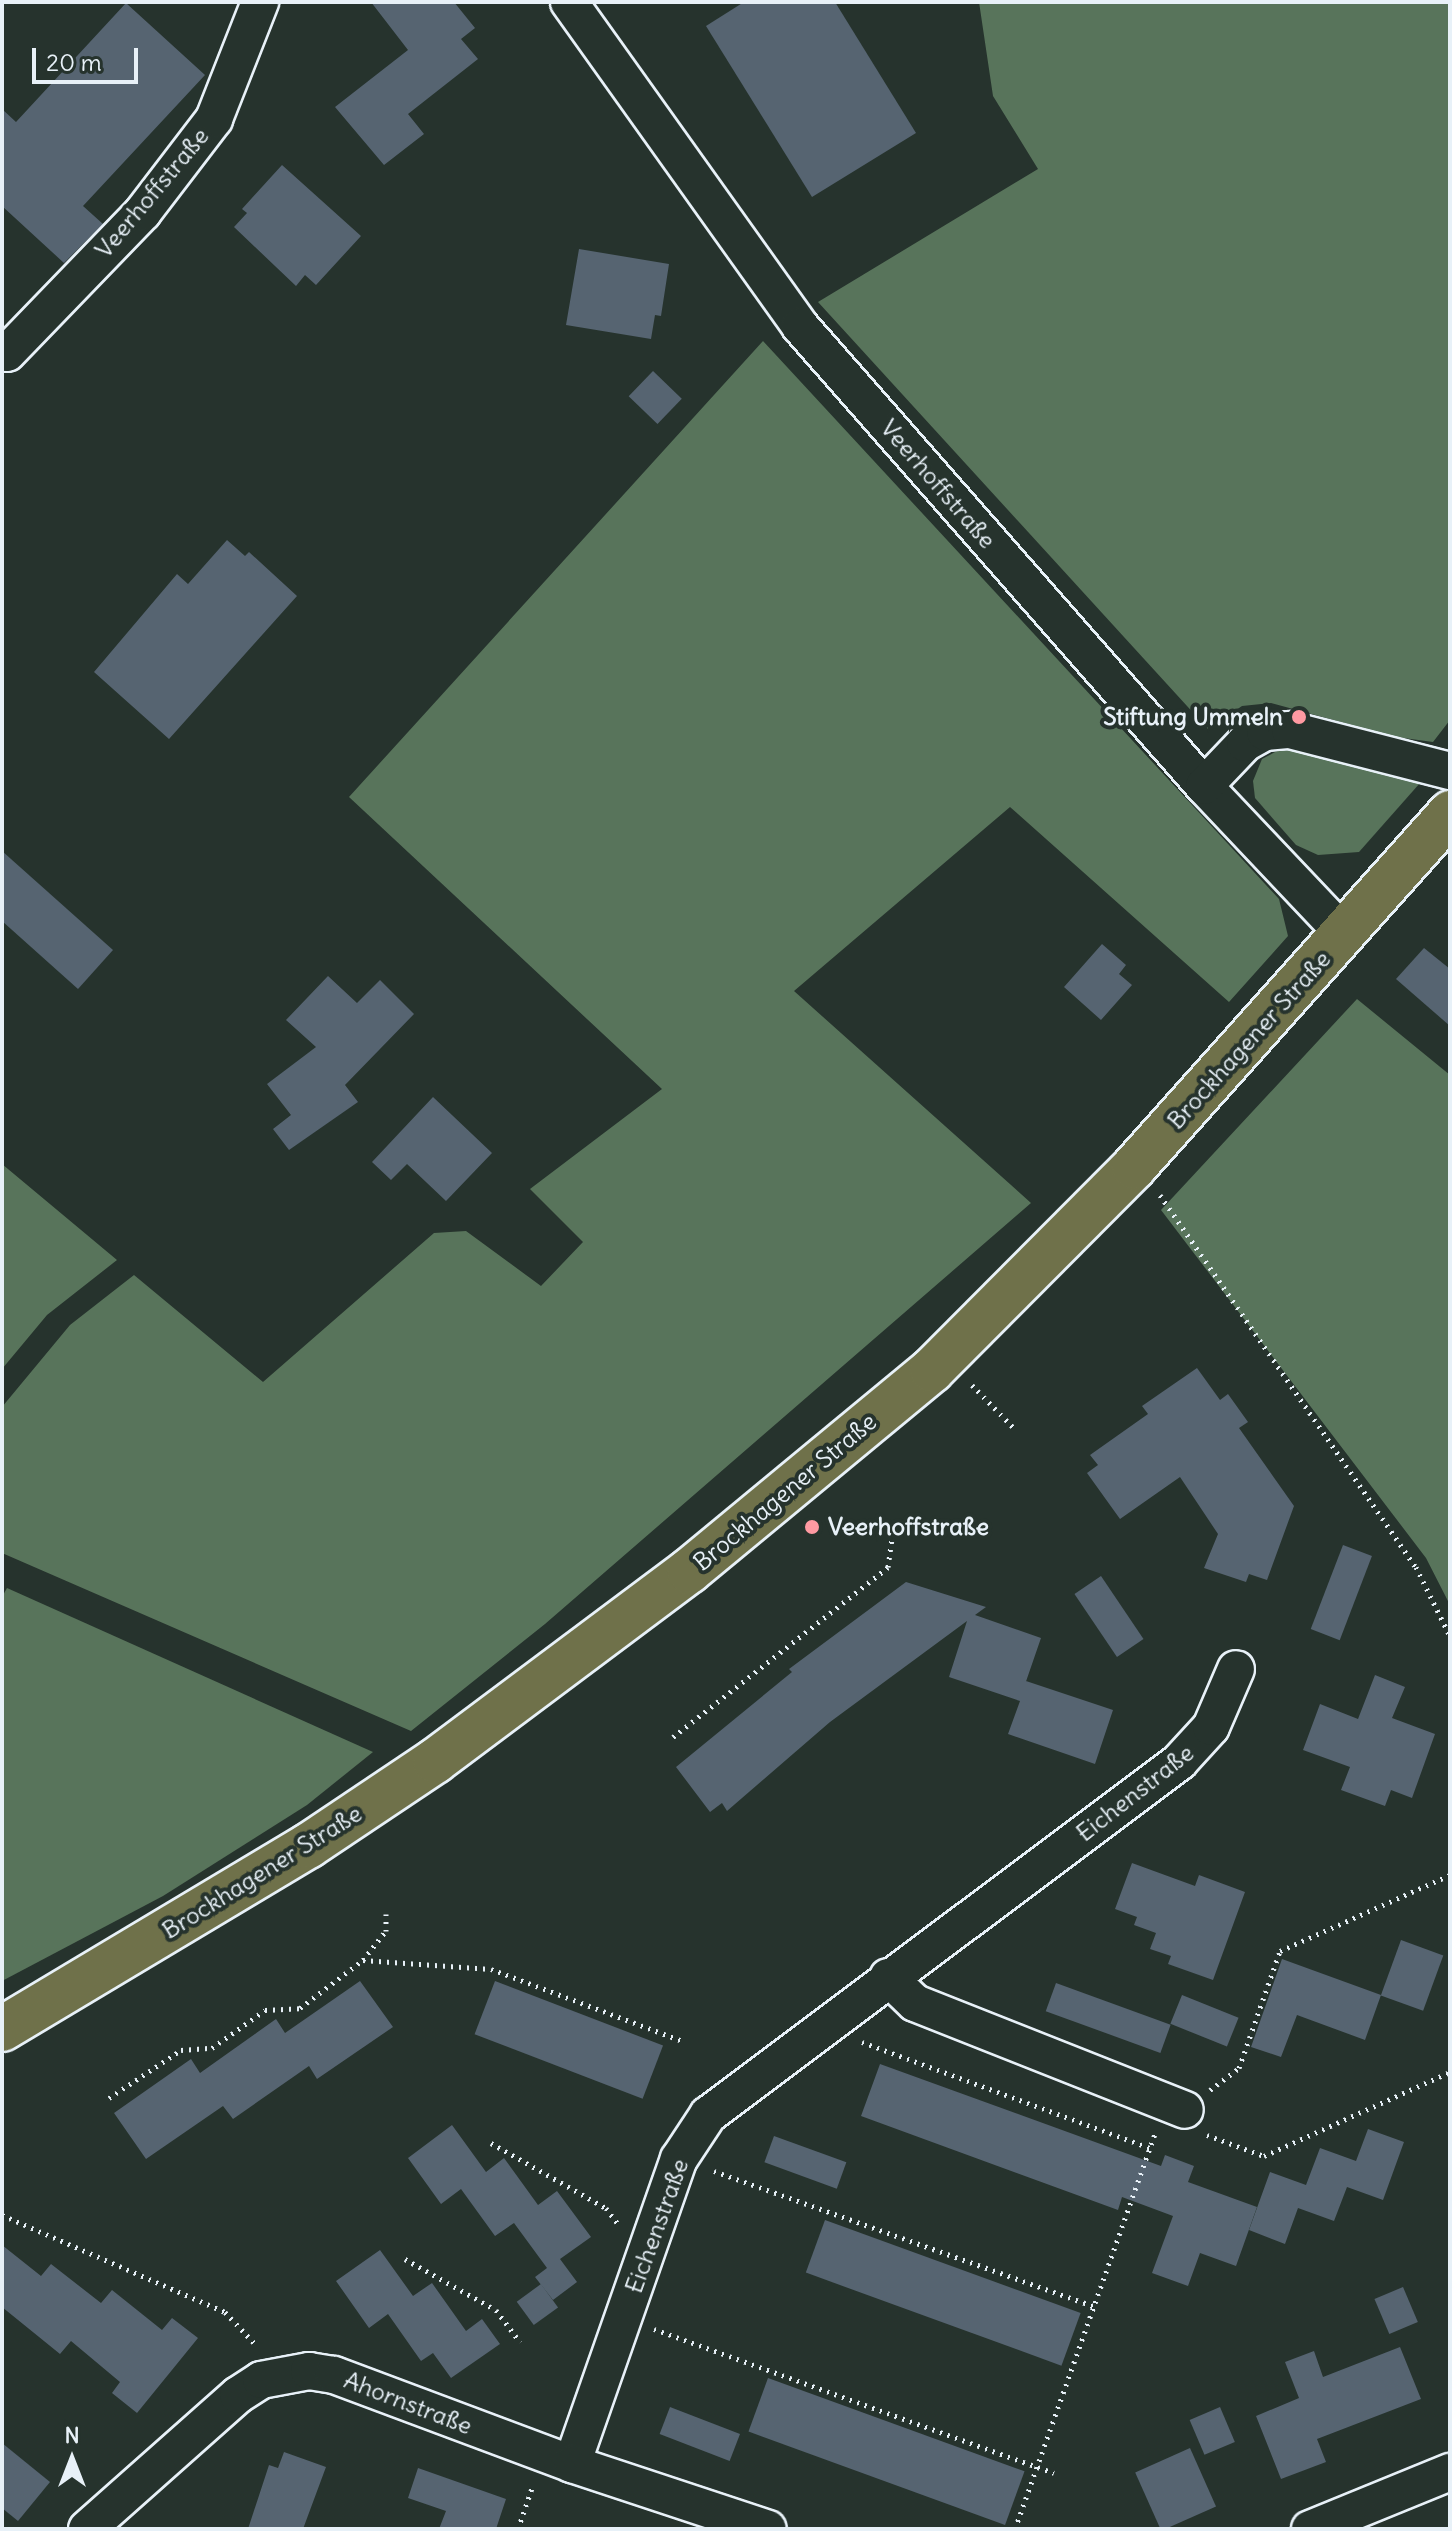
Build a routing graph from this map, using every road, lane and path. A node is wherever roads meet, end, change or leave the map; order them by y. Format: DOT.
graph roads {
  1 [pos="260,2"];
  2 [pos="569,2"];
  3 [pos="2,349"];
  4 [pos="1450,771"];
  5 [pos="1204,786"];
  6 [pos="1450,813"];
  7 [pos="1345,935"];
  8 [pos="1154,1188"];
  9 [pos="969,1381"];
  10 [pos="1014,1428"];
  11 [pos="893,1533"];
  12 [pos="1450,1636"];
  13 [pos="1236,1669"];
  14 [pos="673,1737"];
  15 [pos="1450,1875"];
  16 [pos="386,1914"];
  17 [pos="363,1960"];
  18 [pos="888,1977"];
  19 [pos="821,2027"];
  20 [pos="2,2029"];
  21 [pos="683,2041"];
  22 [pos="1450,2072"];
  23 [pos="109,2098"];
  24 [pos="1175,2107"];
  25 [pos="491,2143"];
  26 [pos="1150,2148"];
  27 [pos="679,2159"];
  28 [pos="2,2215"];
  29 [pos="645,2257"];
  30 [pos="405,2259"];
  31 [pos="1094,2306"];
  32 [pos="623,2318"];
  33 [pos="520,2342"];
  34 [pos="284,2374"];
  35 [pos="558,2459"];
  36 [pos="1037,2468"];
  37 [pos="1450,2472"];
  38 [pos="1054,2473"];
  39 [pos="87,2529"];
  40 [pos="518,2529"];
  41 [pos="768,2529"];
  42 [pos="1015,2529"];
  43 [pos="1310,2529"];
  1 -- 3 [label="street, Veerhoffstraße"];
  2 -- 5 [label="street, Veerhoffstraße"];
  4 -- 5 [label="street"];
  5 -- 7 [label="street, Veerhoffstraße"];
  6 -- 7 [label="main road, Brockhagener Straße"];
  7 -- 20 [label="main road, Brockhagener Straße"];
  8 -- 12 [label="path"];
  9 -- 10 [label="path"];
  11 -- 14 [label="path"];
  13 -- 18 [label="street, Eichenstraße"];
  15 -- 24 [label="path"];
  16 -- 17 [label="path"];
  17 -- 21 [label="path"];
  17 -- 23 [label="path"];
  18 -- 19 [label="street, Eichenstraße"];
  18 -- 24 [label="street"];
  19 -- 26 [label="path"];
  19 -- 27 [label="street, Eichenstraße"];
  22 -- 24 [label="path"];
  24 -- 26 [label="path"];
  25 -- 29 [label="path"];
  26 -- 31 [label="path"];
  27 -- 29 [label="street, Eichenstraße"];
  27 -- 31 [label="path"];
  28 -- 34 [label="path"];
  29 -- 32 [label="street, Eichenstraße"];
  30 -- 33 [label="path"];
  31 -- 36 [label="path"];
  32 -- 35 [label="street, Eichenstraße"];
  32 -- 36 [label="path"];
  34 -- 35 [label="street, Ahornstraße"];
  34 -- 39 [label="street, Ahornstraße"];
  35 -- 40 [label="path"];
  35 -- 41 [label="street, Ahornstraße"];
  36 -- 38 [label="path"];
  36 -- 42 [label="path"];
  37 -- 43 [label="street"];
}
